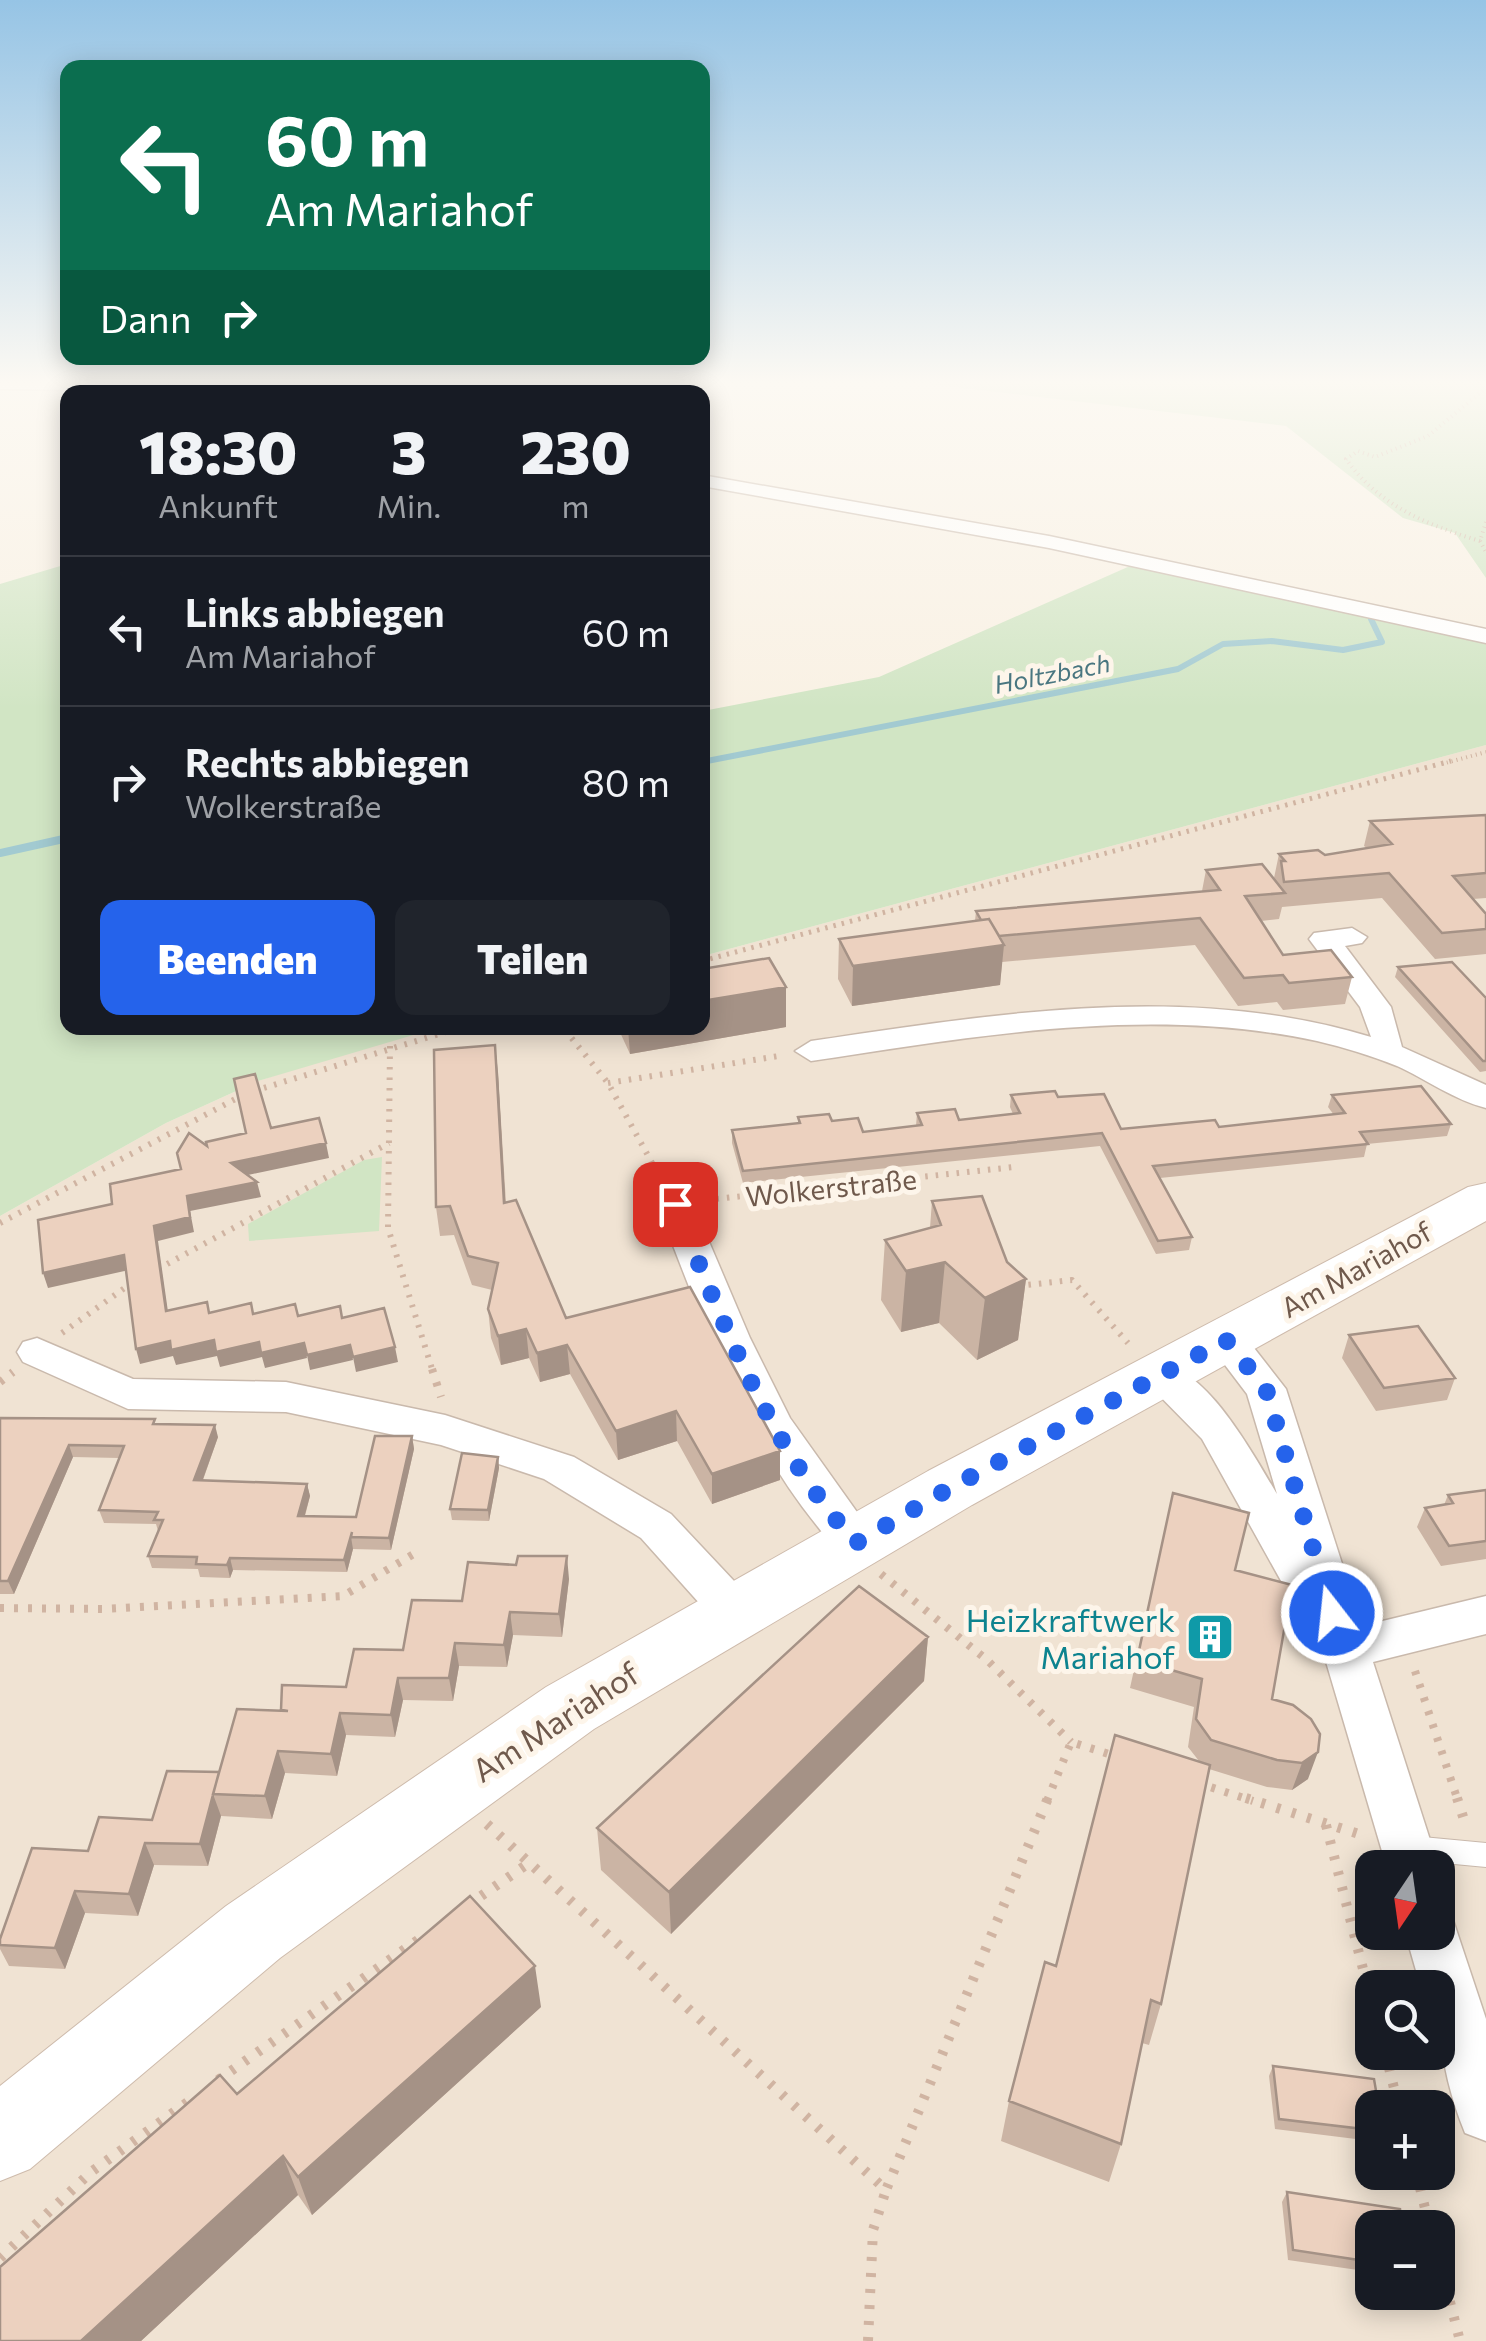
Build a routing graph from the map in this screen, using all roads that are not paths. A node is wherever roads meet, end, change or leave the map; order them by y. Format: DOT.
graph roads {
  1 [pos="765,491"];
  2 [pos="1486,636"];
  3 [pos="1352,937"];
  4 [pos="1386,1049"];
  5 [pos="811,1051"];
  6 [pos="1486,1098"];
  7 [pos="1486,1199"];
  8 [pos="675,1204"];
  9 [pos="1226,1340"];
  10 [pos="38,1352"];
  11 [pos="1143,1359"];
  12 [pos="872,1563"];
  13 [pos="734,1611"];
  14 [pos="1486,1614"];
  15 [pos="1343,1650"];
  16 [pos="1407,1850"];
  17 [pos="1480,1854"];
  18 [pos="1455,1855"];
  19 [pos="1437,1950"];
  20 [pos="1486,2112"];
  21 [pos="0,2139"];
  1 -- 2 [label="street"];
  3 -- 4 [label="street"];
  4 -- 5 [label="street"];
  4 -- 6 [label="street"];
  7 -- 9 [label="street, Am Mariahof"];
  8 -- 12 [label="street"];
  9 -- 11 [label="street, Am Mariahof"];
  9 -- 15 [label="street"];
  10 -- 13 [label="street"];
  11 -- 12 [label="street, Am Mariahof"];
  11 -- 15 [label="street"];
  12 -- 13 [label="street, Am Mariahof"];
  13 -- 21 [label="street, Am Mariahof"];
  14 -- 15 [label="street"];
  15 -- 16 [label="street"];
  17 -- 18 [label="lane"];
  19 -- 20 [label="street"];
}
